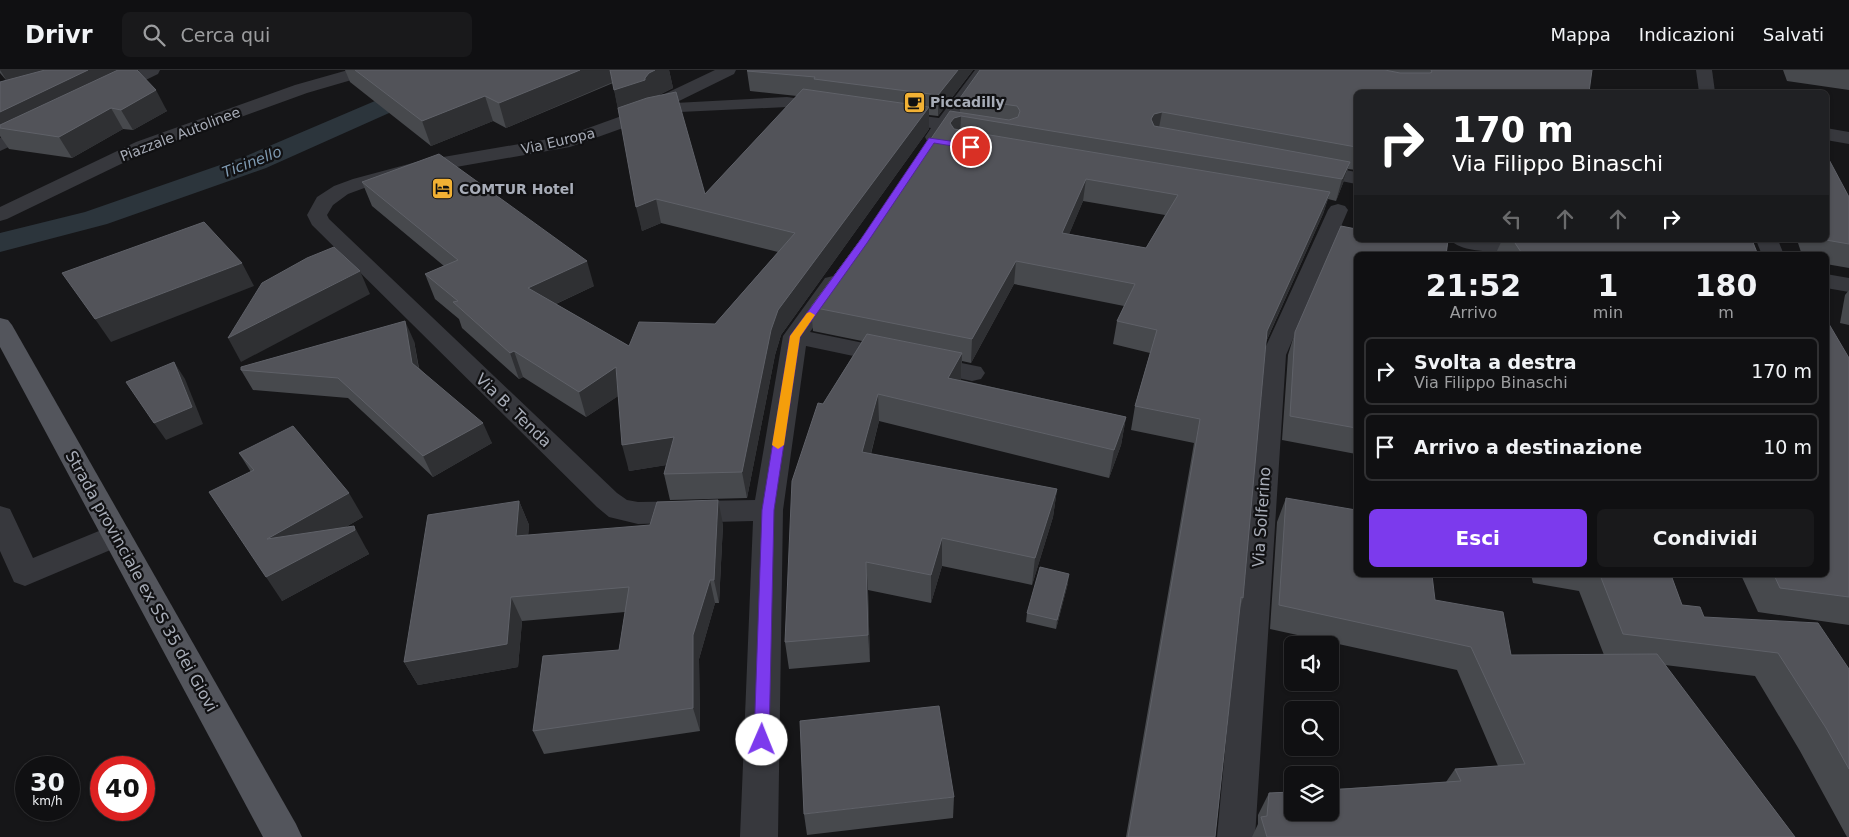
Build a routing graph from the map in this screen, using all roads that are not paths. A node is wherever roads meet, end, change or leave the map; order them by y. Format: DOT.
graph roads {
  1 [pos="152,70"];
  2 [pos="366,70"];
  3 [pos="728,70"];
  4 [pos="984,70"];
  5 [pos="1704,70"];
  6 [pos="697,85"];
  7 [pos="1707,90"];
  8 [pos="90,101"];
  9 [pos="716,105"];
  10 [pos="846,110"];
  11 [pos="875,114"];
  12 [pos="640,115"];
  13 [pos="54,118"];
  14 [pos="999,132"];
  15 [pos="1829,135"];
  16 [pos="1849,138"];
  17 [pos="932,140"];
  18 [pos="0,145"];
  19 [pos="971,147"];
  20 [pos="1290,165"];
  21 [pos="1354,178"];
  22 [pos="324,201"];
  23 [pos="1338,210"];
  24 [pos="0,215"];
  25 [pos="1468,242"];
  26 [pos="1563,246"];
  27 [pos="847,265"];
  28 [pos="1829,282"];
  29 [pos="1849,285"];
  30 [pos="1,331"];
  31 [pos="795,336"];
  32 [pos="972,373"];
  33 [pos="768,510"];
  34 [pos="0,517"];
  35 [pos="116,535"];
  36 [pos="283,837"];
  37 [pos="759,837"];
  38 [pos="1236,837"];
  1 -- 8 [label="street"];
  2 -- 24 [label="street, Piazzale Autolinee"];
  3 -- 6 [label="street"];
  4 -- 17 [label="street"];
  5 -- 7 [label="street"];
  6 -- 9 [label="street"];
  6 -- 12 [label="street"];
  9 -- 10 [label="street, Via Europa"];
  9 -- 12 [label="street, Via Europa"];
  11 -- 17 [label="street"];
  12 -- 22 [label="street, Via Europa"];
  13 -- 18 [label="street"];
  14 -- 17 [label="street"];
  15 -- 16 [label="street"];
  17 -- 19 [label="street"];
  20 -- 21 [label="street"];
  22 -- 33 [label="street, Via B. Tenda"];
  23 -- 38 [label="street, Via Solferino"];
  25 -- 26 [label="street"];
  27 -- 31 [label="street"];
  28 -- 29 [label="street"];
  30 -- 35 [label="main road, Strada provinciale ex SS 35 dei Giovi"];
  31 -- 32 [label="street"];
  31 -- 33 [label="street"];
  33 -- 37 [label="street"];
  34 -- 35 [label="street"];
  35 -- 36 [label="main road, Strada provinciale ex SS 35 dei Giovi"];
}
